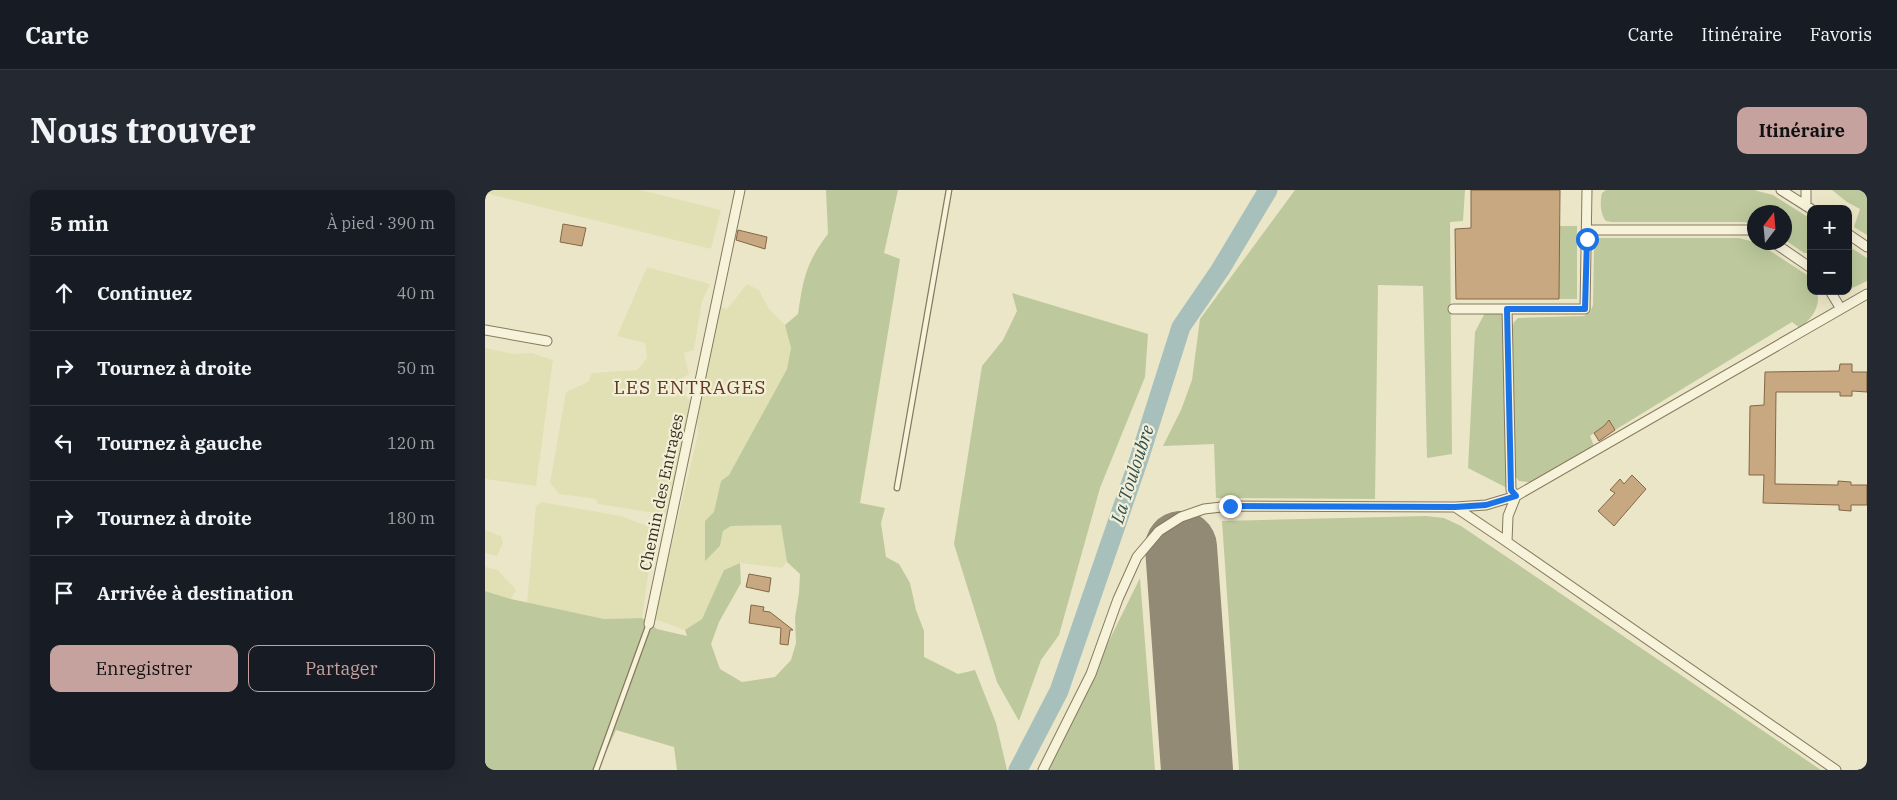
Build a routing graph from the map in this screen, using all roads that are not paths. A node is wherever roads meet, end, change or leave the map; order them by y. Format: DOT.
graph roads {
  1 [pos="740,190"];
  2 [pos="949,190"];
  3 [pos="1587,190"];
  4 [pos="1781,190"];
  5 [pos="1806,190"];
  6 [pos="1808,205"];
  7 [pos="1807,207"];
  8 [pos="1587,230"];
  9 [pos="1747,230"];
  10 [pos="1852,237"];
  11 [pos="1867,247"];
  12 [pos="1785,250"];
  13 [pos="1807,265"];
  14 [pos="1867,294"];
  15 [pos="1832,295"];
  16 [pos="1453,309"];
  17 [pos="1507,309"];
  18 [pos="1841,309"];
  19 [pos="485,330"];
  20 [pos="547,341"];
  21 [pos="897,488"];
  22 [pos="1516,496"];
  23 [pos="1455,507"];
  24 [pos="1507,542"];
  25 [pos="649,624"];
  26 [pos="596,770"];
  27 [pos="1043,770"];
  28 [pos="1836,770"];
  1 -- 25 [label="street, Chemin des Entrages"];
  2 -- 21 [label="lane"];
  3 -- 8 [label="street"];
  4 -- 7 [label="street"];
  5 -- 6 [label="street"];
  8 -- 9 [label="street"];
  8 -- 17 [label="street"];
  10 -- 11 [label="street"];
  12 -- 13 [label="street"];
  14 -- 18 [label="street"];
  15 -- 18 [label="street"];
  16 -- 17 [label="street"];
  17 -- 22 [label="street"];
  18 -- 22 [label="street"];
  19 -- 20 [label="street"];
  22 -- 23 [label="street"];
  22 -- 24 [label="street"];
  23 -- 24 [label="street"];
  23 -- 27 [label="street"];
  24 -- 28 [label="street"];
  25 -- 26 [label="lane"];
}
